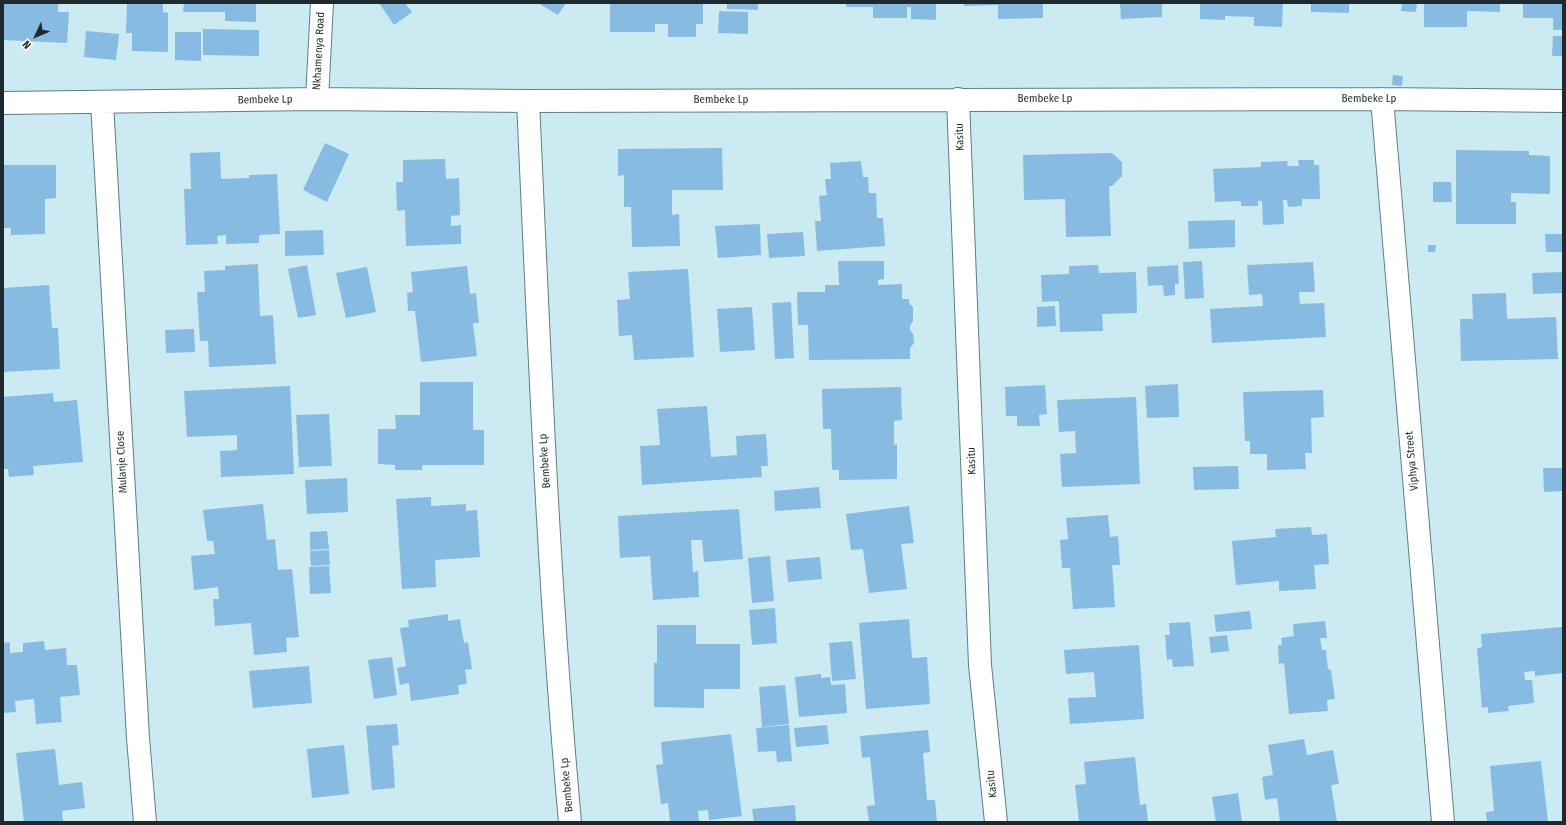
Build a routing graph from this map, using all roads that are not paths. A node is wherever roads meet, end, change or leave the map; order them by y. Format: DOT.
graph roads {
  1 [pos="322,3"];
  2 [pos="317,99"];
  3 [pos="958,99"];
  4 [pos="1382,99"];
  5 [pos="528,100"];
  6 [pos="1563,101"];
  7 [pos="102,102"];
  8 [pos="3,103"];
  9 [pos="145,822"];
  10 [pos="570,822"];
  11 [pos="996,822"];
  12 [pos="1443,822"];
  1 -- 2 [label="street, Nkhamenya Road"];
  2 -- 5 [label="street, Bembeke Lp"];
  2 -- 7 [label="street, Bembeke Lp"];
  3 -- 4 [label="street, Bembeke Lp"];
  3 -- 5 [label="street, Bembeke Lp"];
  3 -- 11 [label="street, Kasitu"];
  4 -- 6 [label="street, Bembeke Lp"];
  4 -- 12 [label="street, Viphya Street"];
  5 -- 10 [label="street, Bembeke Lp"];
  7 -- 8 [label="street, Bembeke Lp"];
  7 -- 9 [label="street, Mulanje Close"];
}
